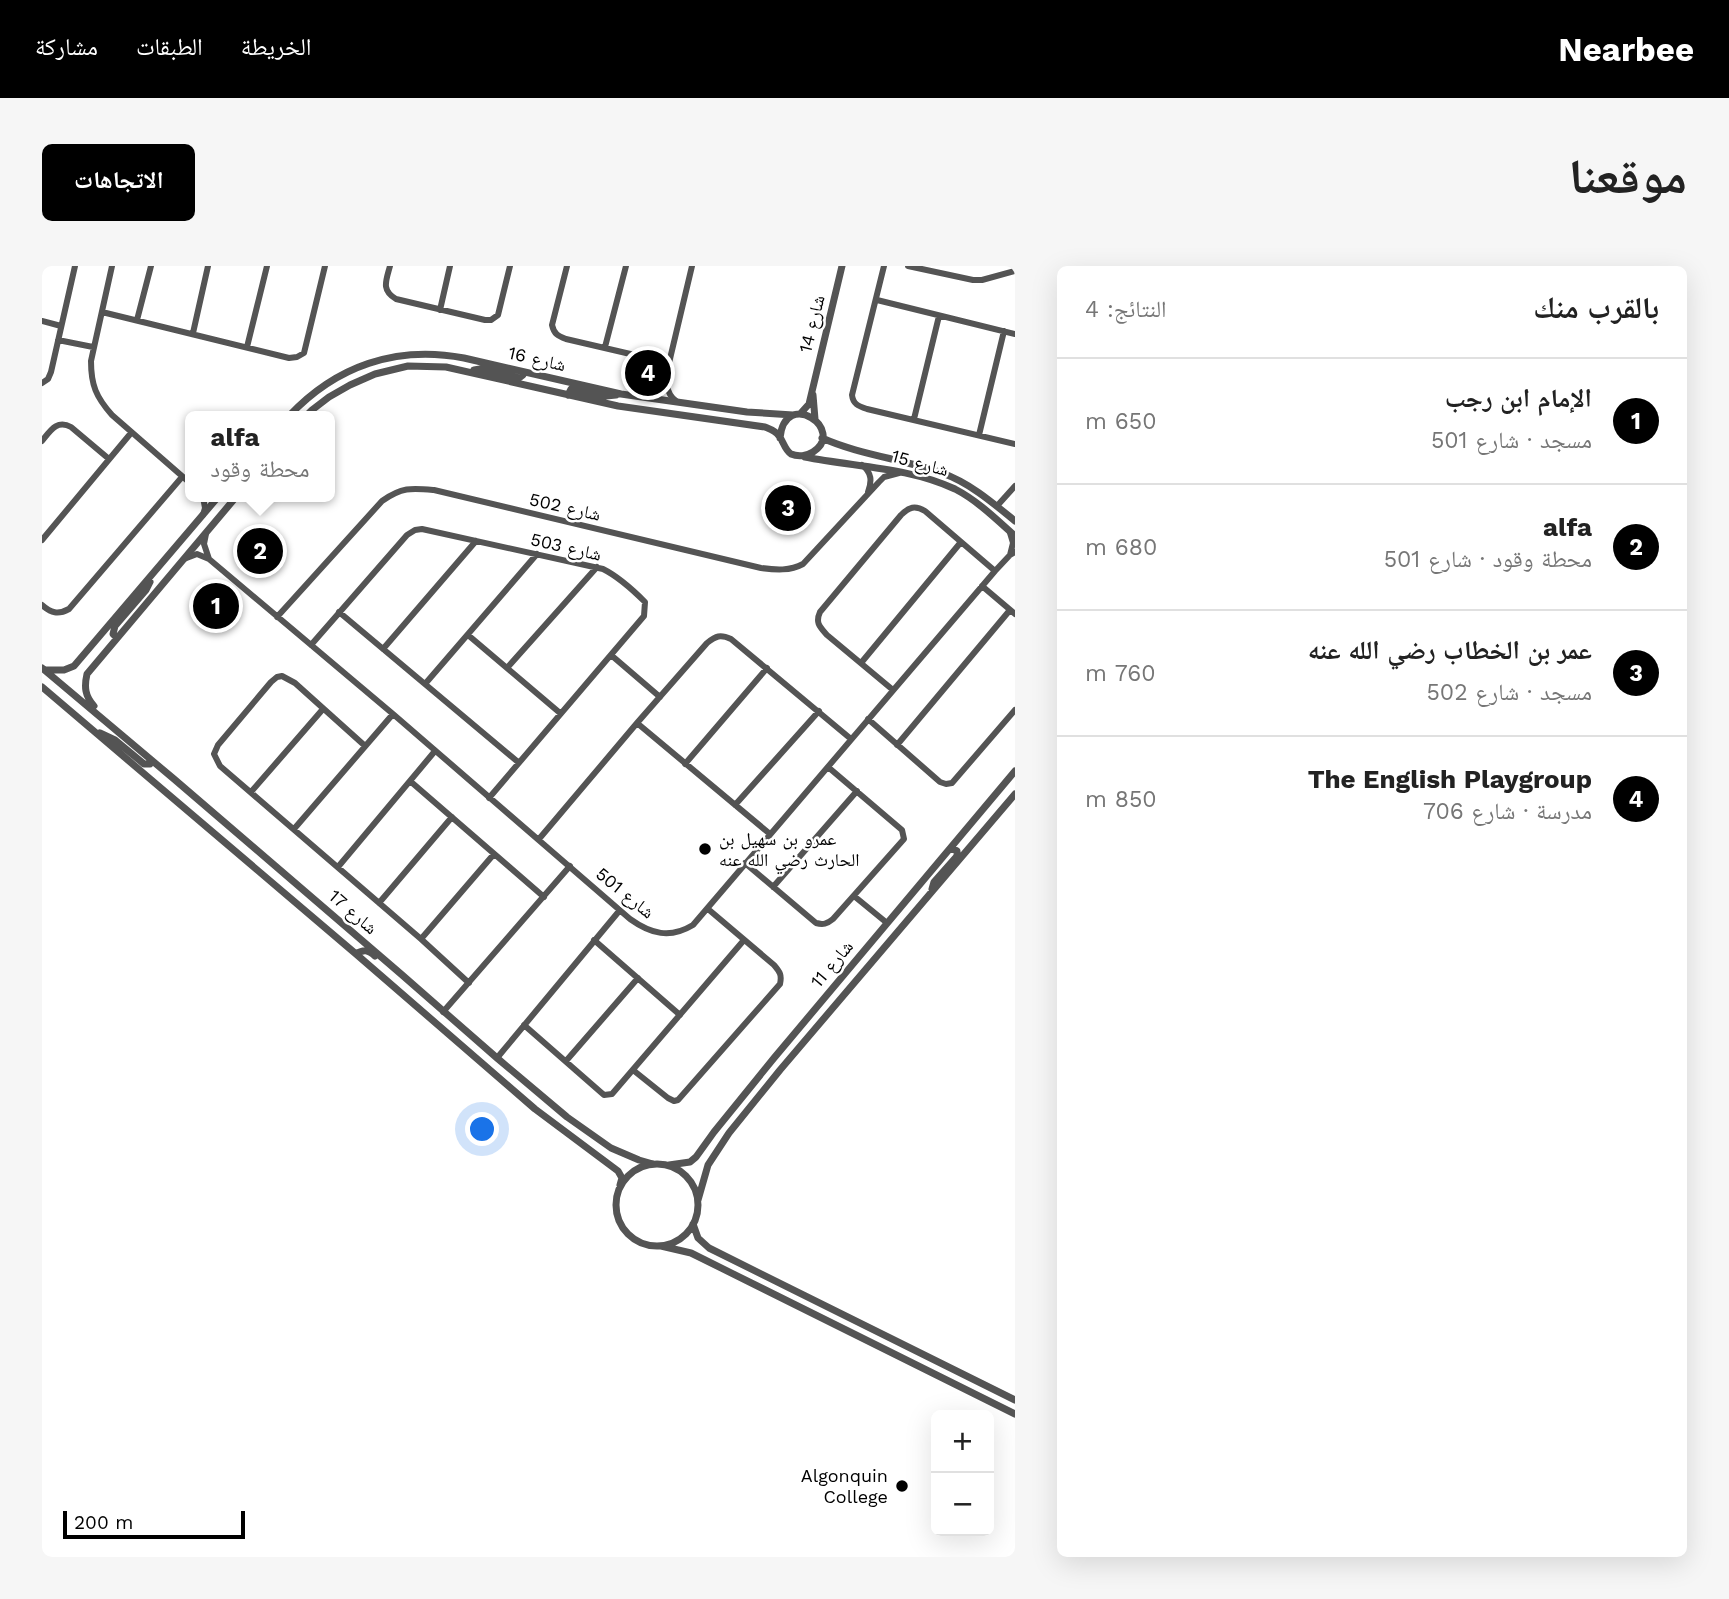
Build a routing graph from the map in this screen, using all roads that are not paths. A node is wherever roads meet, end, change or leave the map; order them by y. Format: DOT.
graph roads {
  1 [pos="75,266"];
  2 [pos="112,266"];
  3 [pos="151,266"];
  4 [pos="208,266"];
  5 [pos="267,266"];
  6 [pos="326,266"];
  7 [pos="390,266"];
  8 [pos="450,266"];
  9 [pos="510,266"];
  10 [pos="567,266"];
  11 [pos="626,266"];
  12 [pos="692,266"];
  13 [pos="842,266"];
  14 [pos="884,266"];
  15 [pos="908,266"];
  16 [pos="1015,271"];
  17 [pos="877,300"];
  18 [pos="440,310"];
  19 [pos="102,312"];
  20 [pos="939,316"];
  21 [pos="137,320"];
  22 [pos="42,321"];
  23 [pos="61,326"];
  24 [pos="1004,331"];
  25 [pos="193,333"];
  26 [pos="1015,334"];
  27 [pos="58,340"];
  28 [pos="93,346"];
  29 [pos="247,347"];
  30 [pos="606,347"];
  31 [pos="668,363"];
  32 [pos="470,371"];
  33 [pos="523,372"];
  34 [pos="666,379"];
  35 [pos="42,383"];
  36 [pos="812,389"];
  37 [pos="621,394"];
  38 [pos="568,395"];
  39 [pos="644,398"];
  40 [pos="680,403"];
  41 [pos="294,411"];
  42 [pos="311,411"];
  43 [pos="797,415"];
  44 [pos="815,419"];
  45 [pos="914,419"];
  46 [pos="131,433"];
  47 [pos="979,435"];
  48 [pos="780,438"];
  49 [pos="822,438"];
  50 [pos="42,441"];
  51 [pos="1015,444"];
  52 [pos="801,456"];
  53 [pos="109,459"];
  54 [pos="862,465"];
  55 [pos="901,472"];
  56 [pos="182,477"];
  57 [pos="185,479"];
  58 [pos="1015,486"];
  59 [pos="868,494"];
  60 [pos="204,502"];
  61 [pos="214,502"];
  62 [pos="232,502"];
  63 [pos="997,506"];
  64 [pos="203,515"];
  65 [pos="1015,521"];
  66 [pos="206,534"];
  67 [pos="1012,534"];
  68 [pos="42,540"];
  69 [pos="476,541"];
  70 [pos="961,542"];
  71 [pos="537,554"];
  72 [pos="1013,554"];
  73 [pos="184,559"];
  74 [pos="209,559"];
  75 [pos="597,568"];
  76 [pos="995,570"];
  77 [pos="155,572"];
  78 [pos="982,586"];
  79 [pos="42,605"];
  80 [pos="340,612"];
  81 [pos="1013,612"];
  82 [pos="277,617"];
  83 [pos="468,635"];
  84 [pos="117,638"];
  85 [pos="311,645"];
  86 [pos="383,649"];
  87 [pos="611,654"];
  88 [pos="861,663"];
  89 [pos="507,668"];
  90 [pos="767,668"];
  91 [pos="43,669"];
  92 [pos="425,684"];
  93 [pos="42,687"];
  94 [pos="893,690"];
  95 [pos="660,697"];
  96 [pos="323,709"];
  97 [pos="1015,710"];
  98 [pos="819,711"];
  99 [pos="560,713"];
  100 [pos="393,714"];
  101 [pos="868,719"];
  102 [pos="637,723"];
  103 [pos="113,727"];
  104 [pos="93,730"];
  105 [pos="851,739"];
  106 [pos="364,745"];
  107 [pos="897,745"];
  108 [pos="435,751"];
  109 [pos="152,761"];
  110 [pos="518,762"];
  111 [pos="685,764"];
  112 [pos="828,767"];
  113 [pos="1015,771"];
  114 [pos="410,781"];
  115 [pos="1005,783"];
  116 [pos="857,791"];
  117 [pos="251,792"];
  118 [pos="1015,794"];
  119 [pos="489,798"];
  120 [pos="735,805"];
  121 [pos="452,817"];
  122 [pos="294,829"];
  123 [pos="770,834"];
  124 [pos="981,835"];
  125 [pos="539,839"];
  126 [pos="951,848"];
  127 [pos="494,854"];
  128 [pos="745,863"];
  129 [pos="570,866"];
  130 [pos="338,867"];
  131 [pos="773,887"];
  132 [pos="854,896"];
  133 [pos="544,897"];
  134 [pos="927,899"];
  135 [pos="379,903"];
  136 [pos="708,909"];
  137 [pos="620,910"];
  138 [pos="887,923"];
  139 [pos="421,939"];
  140 [pos="594,940"];
  141 [pos="744,940"];
  142 [pos="356,954"];
  143 [pos="401,974"];
  144 [pos="638,978"];
  145 [pos="469,983"];
  146 [pos="443,1012"];
  147 [pos="680,1015"];
  148 [pos="524,1025"];
  149 [pos="497,1058"];
  150 [pos="566,1061"];
  151 [pos="633,1070"];
  152 [pos="653,1164"];
  153 [pos="669,1165"];
  154 [pos="620,1185"];
  155 [pos="698,1200"];
  156 [pos="693,1224"];
  157 [pos="661,1246"];
  158 [pos="1015,1400"];
  159 [pos="1015,1414"];
  1 -- 23 [label="street"];
  2 -- 19 [label="street"];
  3 -- 21 [label="street"];
  4 -- 25 [label="street"];
  5 -- 29 [label="street"];
  6 -- 29 [label="street"];
  7 -- 18 [label="street"];
  8 -- 18 [label="street"];
  9 -- 18 [label="street"];
  10 -- 30 [label="street"];
  11 -- 30 [label="street"];
  12 -- 31 [label="street"];
  13 -- 36 [label="street, شارع 14"];
  14 -- 17 [label="street"];
  15 -- 16 [label="street"];
  17 -- 20 [label="street"];
  17 -- 45 [label="street"];
  19 -- 21 [label="street"];
  19 -- 28 [label="street"];
  20 -- 24 [label="street"];
  20 -- 45 [label="street"];
  21 -- 25 [label="street"];
  22 -- 23 [label="street"];
  23 -- 27 [label="street"];
  24 -- 26 [label="street"];
  24 -- 47 [label="street"];
  25 -- 29 [label="street"];
  27 -- 28 [label="street"];
  27 -- 35 [label="street"];
  28 -- 46 [label="street"];
  30 -- 31 [label="street"];
  31 -- 34 [label="street"];
  32 -- 33 [label="street"];
  32 -- 38 [label="street, شارع 16"];
  32 -- 42 [label="street, شارع 16"];
  33 -- 37 [label="street, شارع 16"];
  33 -- 41 [label="street, شارع 16"];
  34 -- 39 [label="street"];
  34 -- 40 [label="street"];
  36 -- 43 [label="street, شارع 14"];
  36 -- 44 [label="street, شارع 14"];
  37 -- 38 [label="street"];
  37 -- 39 [label="street, شارع 16"];
  38 -- 48 [label="street, شارع 16"];
  39 -- 40 [label="street, شارع 16"];
  40 -- 43 [label="street, شارع 16"];
  43 -- 44 [label="street"];
  43 -- 48 [label="street"];
  44 -- 49 [label="street"];
  45 -- 47 [label="street"];
  46 -- 53 [label="street"];
  46 -- 56 [label="street"];
  47 -- 51 [label="street"];
  48 -- 52 [label="street"];
  49 -- 52 [label="street"];
  49 -- 63 [label="street, شارع 15"];
  50 -- 53 [label="street"];
  52 -- 54 [label="street, شارع 15"];
  53 -- 68 [label="street"];
  54 -- 55 [label="street, شارع 15"];
  54 -- 59 [label="street"];
  55 -- 59 [label="street, شارع 502"];
  55 -- 67 [label="street, شارع 15"];
  56 -- 57 [label="street"];
  56 -- 79 [label="street"];
  58 -- 63 [label="street"];
  59 -- 82 [label="street, شارع 502"];
  60 -- 64 [label="street"];
  61 -- 64 [label="street"];
  62 -- 66 [label="street"];
  63 -- 65 [label="street, شارع 15"];
  64 -- 77 [label="street"];
  66 -- 73 [label="street"];
  66 -- 74 [label="street"];
  67 -- 72 [label="street, شارع 501"];
  69 -- 71 [label="street, شارع 503"];
  69 -- 80 [label="street, شارع 503"];
  69 -- 86 [label="street"];
  70 -- 76 [label="street"];
  70 -- 88 [label="street"];
  70 -- 88 [label="street"];
  71 -- 75 [label="street, شارع 503"];
  71 -- 83 [label="street"];
  72 -- 76 [label="street, شارع 501"];
  73 -- 74 [label="street"];
  73 -- 84 [label="street"];
  74 -- 82 [label="street, شارع 501"];
  75 -- 87 [label="street, شارع 503"];
  75 -- 89 [label="street"];
  76 -- 78 [label="street, شارع 501"];
  77 -- 84 [label="street"];
  77 -- 91 [label="street"];
  78 -- 81 [label="street"];
  78 -- 94 [label="street, شارع 501"];
  80 -- 85 [label="street, شارع 503"];
  80 -- 86 [label="street"];
  81 -- 107 [label="street"];
  82 -- 85 [label="street, شارع 501"];
  83 -- 89 [label="street"];
  83 -- 92 [label="street"];
  84 -- 103 [label="street"];
  85 -- 100 [label="street, شارع 501"];
  86 -- 92 [label="street"];
  87 -- 95 [label="street"];
  87 -- 99 [label="street, شارع 503"];
  88 -- 94 [label="street"];
  89 -- 99 [label="street"];
  90 -- 95 [label="street"];
  90 -- 98 [label="street"];
  90 -- 111 [label="street"];
  91 -- 103 [label="street, شارع 17"];
  92 -- 110 [label="street"];
  93 -- 104 [label="street, شارع 17"];
  94 -- 101 [label="street, شارع 501"];
  95 -- 102 [label="street"];
  96 -- 106 [label="street"];
  96 -- 117 [label="street"];
  96 -- 117 [label="street"];
  97 -- 107 [label="street"];
  98 -- 105 [label="street"];
  98 -- 120 [label="street"];
  99 -- 110 [label="street, شارع 503"];
  100 -- 106 [label="street"];
  100 -- 108 [label="street, شارع 501"];
  101 -- 105 [label="street, شارع 501"];
  101 -- 107 [label="street"];
  102 -- 111 [label="street"];
  102 -- 125 [label="street"];
  103 -- 109 [label="street, شارع 17"];
  104 -- 109 [label="street"];
  104 -- 142 [label="street, شارع 17"];
  105 -- 112 [label="street, شارع 501"];
  106 -- 122 [label="street"];
  108 -- 114 [label="street"];
  108 -- 119 [label="street, شارع 501"];
  109 -- 143 [label="street, شارع 17"];
  110 -- 119 [label="street, شارع 503"];
  111 -- 120 [label="street"];
  112 -- 116 [label="street"];
  112 -- 123 [label="street, شارع 501"];
  113 -- 115 [label="street, شارع 11"];
  114 -- 121 [label="street"];
  114 -- 130 [label="street"];
  115 -- 124 [label="street"];
  115 -- 126 [label="street, شارع 11"];
  116 -- 131 [label="street"];
  116 -- 132 [label="street"];
  117 -- 122 [label="street"];
  118 -- 124 [label="street, شارع 11"];
  119 -- 125 [label="street, شارع 501"];
  120 -- 123 [label="street"];
  121 -- 127 [label="street"];
  121 -- 135 [label="street"];
  122 -- 130 [label="street"];
  123 -- 128 [label="street, شارع 501"];
  124 -- 134 [label="street, شارع 11"];
  125 -- 129 [label="street, شارع 501"];
  126 -- 134 [label="street"];
  126 -- 138 [label="street, شارع 11"];
  127 -- 133 [label="street"];
  127 -- 139 [label="street"];
  128 -- 131 [label="street"];
  128 -- 136 [label="street, شارع 501"];
  129 -- 133 [label="street"];
  129 -- 137 [label="street, شارع 501"];
  130 -- 135 [label="street"];
  131 -- 132 [label="street"];
  132 -- 138 [label="street"];
  133 -- 145 [label="street"];
  134 -- 155 [label="street, شارع 11"];
  135 -- 139 [label="street"];
  136 -- 137 [label="street, شارع 501"];
  136 -- 141 [label="street"];
  137 -- 140 [label="street"];
  138 -- 153 [label="street, شارع 11"];
  139 -- 145 [label="street"];
  140 -- 144 [label="street"];
  140 -- 148 [label="street"];
  141 -- 147 [label="street"];
  141 -- 151 [label="street"];
  142 -- 143 [label="street"];
  142 -- 154 [label="street, شارع 17"];
  143 -- 146 [label="street, شارع 17"];
  144 -- 147 [label="street"];
  144 -- 150 [label="street"];
  145 -- 146 [label="street"];
  146 -- 149 [label="street, شارع 17"];
  147 -- 151 [label="street"];
  148 -- 149 [label="street"];
  148 -- 150 [label="street"];
  149 -- 152 [label="street, شارع 17"];
  150 -- 151 [label="street"];
  152 -- 153 [label="street"];
  152 -- 154 [label="street"];
  153 -- 155 [label="street"];
  154 -- 157 [label="street"];
  155 -- 156 [label="street"];
  156 -- 157 [label="street"];
  156 -- 158 [label="street"];
  157 -- 159 [label="street"];
}
